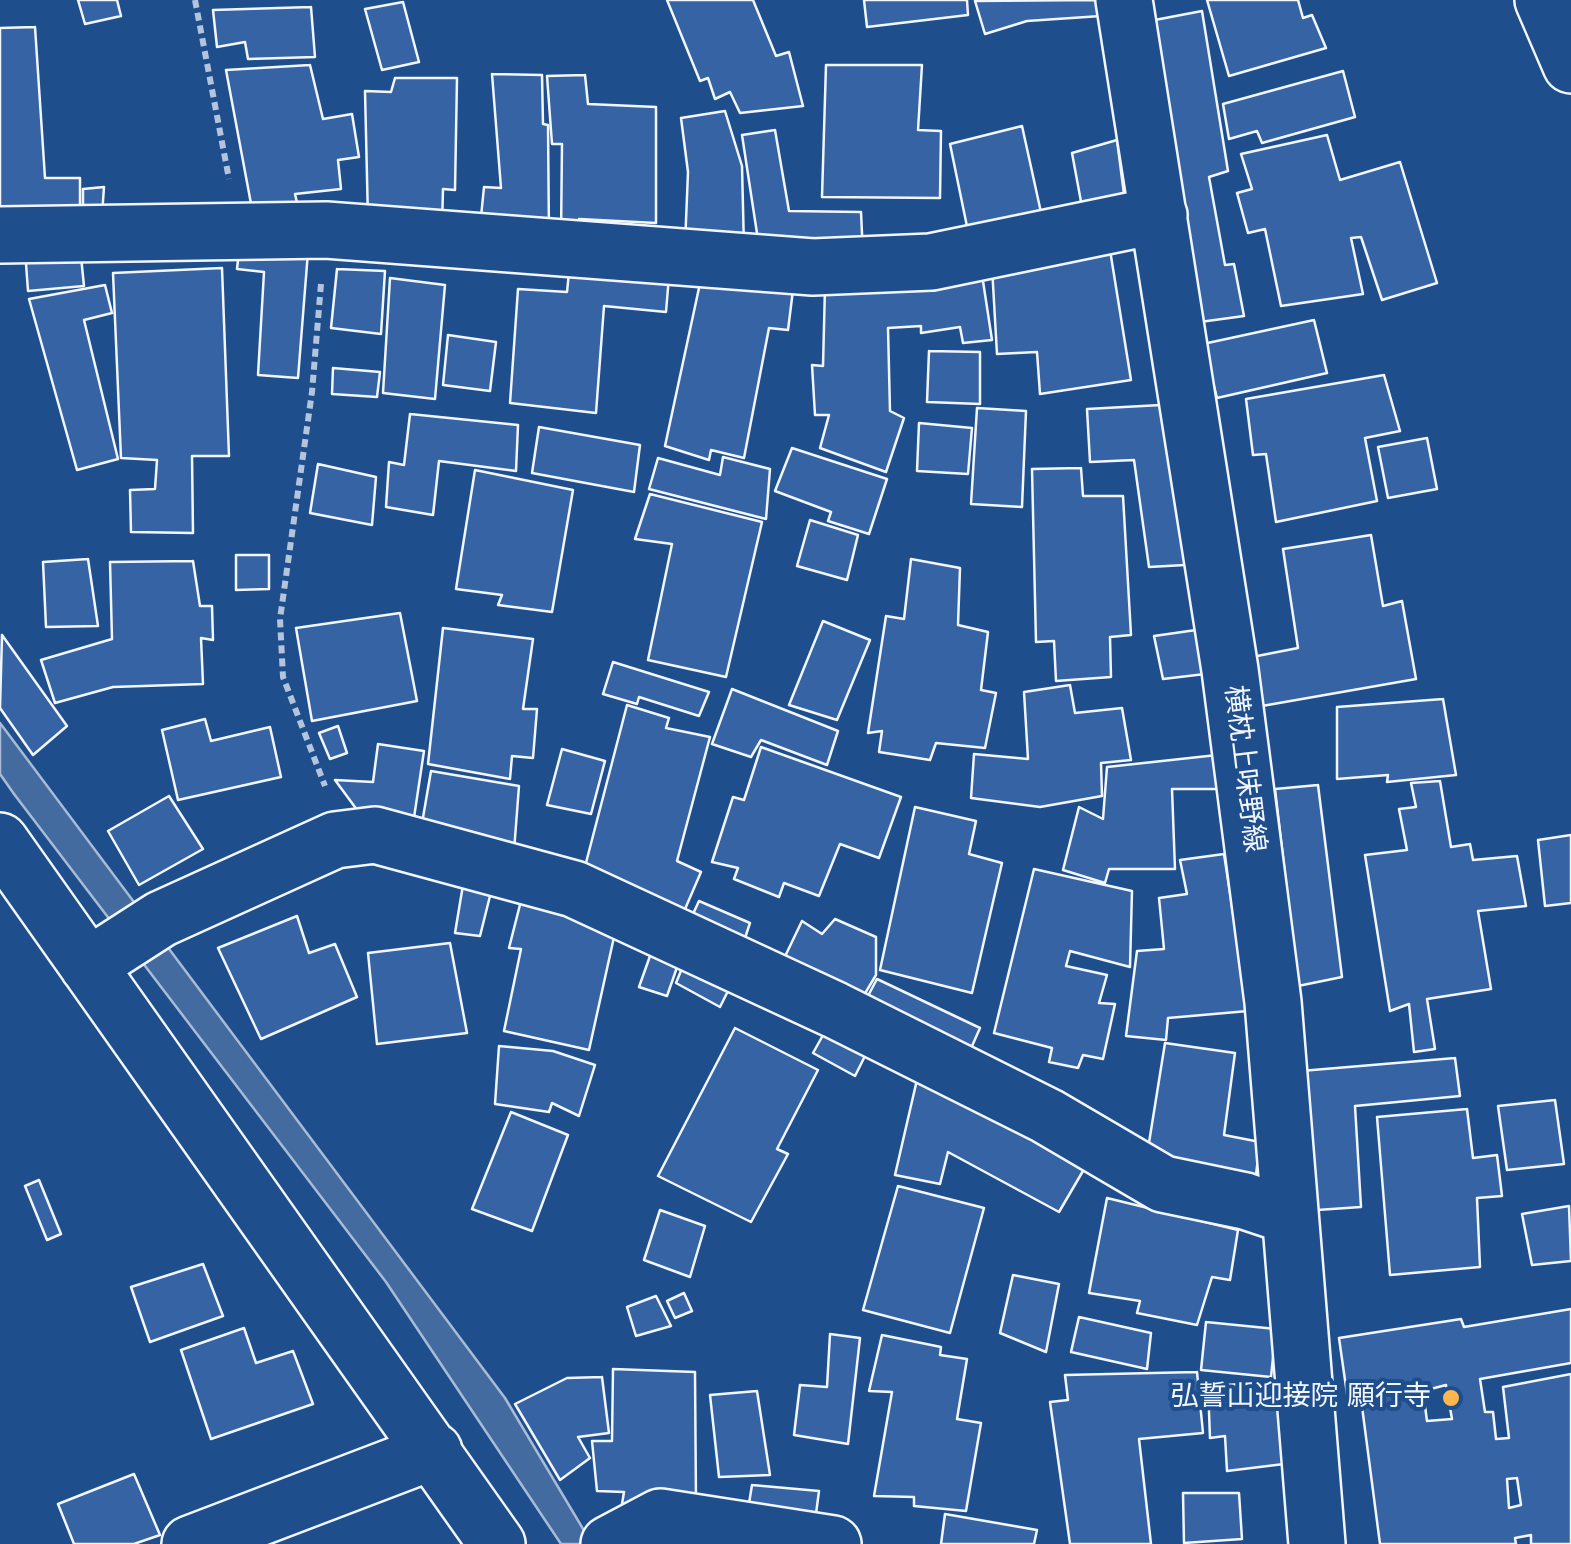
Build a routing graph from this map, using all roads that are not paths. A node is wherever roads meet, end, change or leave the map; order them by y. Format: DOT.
graph roads {
  1 [pos="1124,0"];
  2 [pos="1544,0"];
  3 [pos="1571,65"];
  4 [pos="1159,215"];
  5 [pos="0,235"];
  6 [pos="0,842"];
  7 [pos="88,966"];
  8 [pos="1290,1216"];
  9 [pos="434,1451"];
  10 [pos="190,1544"];
  11 [pos="497,1544"];
  12 [pos="609,1544"];
  13 [pos="833,1544"];
  14 [pos="1317,1544"];
  1 -- 4 [label="street, 横枕上味野線"];
  2 -- 3 [label="street"];
  4 -- 5 [label="street"];
  4 -- 8 [label="street, 横枕上味野線"];
  6 -- 7 [label="street"];
  7 -- 8 [label="street"];
  7 -- 9 [label="street"];
  8 -- 14 [label="street, 横枕上味野線"];
  9 -- 10 [label="street"];
  9 -- 11 [label="street"];
  12 -- 13 [label="street"];
}
